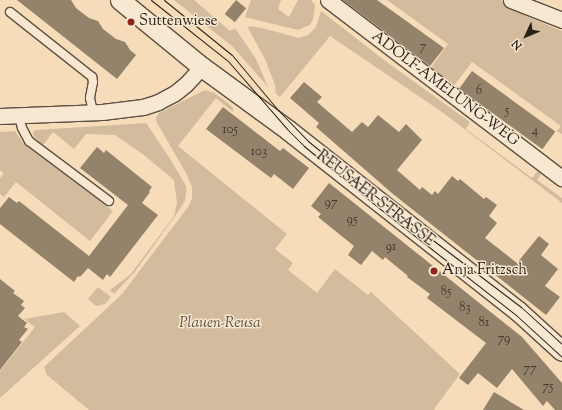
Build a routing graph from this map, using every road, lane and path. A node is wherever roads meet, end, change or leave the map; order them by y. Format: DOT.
graph roads {
  1 [pos="120,0"];
  2 [pos="328,0"];
  3 [pos="511,0"];
  4 [pos="10,12"];
  5 [pos="562,20"];
  6 [pos="202,67"];
  7 [pos="93,112"];
  8 [pos="0,116"];
  9 [pos="19,116"];
  10 [pos="562,178"];
  11 [pos="109,201"];
  12 [pos="562,351"];
  1 -- 6 [label="street, REUSAER STRASSE"];
  2 -- 10 [label="street, ADOLF-AMELUNG-WEG"];
  3 -- 5 [label="street"];
  4 -- 7 [label="lane"];
  6 -- 7 [label="street"];
  6 -- 12 [label="street, REUSAER STRASSE"];
  7 -- 9 [label="street"];
  8 -- 9 [label="street"];
  9 -- 11 [label="lane"];
}
